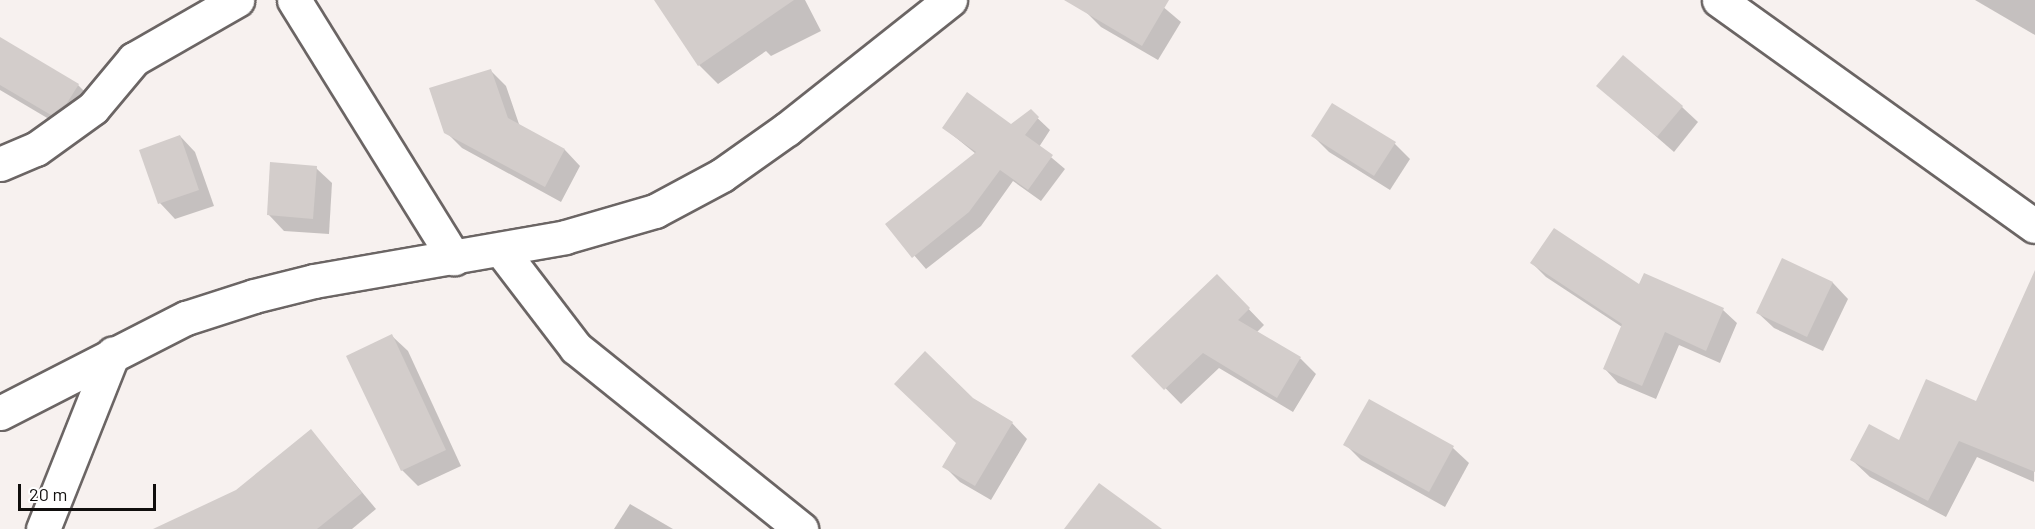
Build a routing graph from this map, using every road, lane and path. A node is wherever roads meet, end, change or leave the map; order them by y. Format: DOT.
graph roads {
  1 [pos="237,0"];
  2 [pos="294,0"];
  3 [pos="950,0"];
  4 [pos="1719,0"];
  5 [pos="0,164"];
  6 [pos="2035,226"];
  7 [pos="501,250"];
  8 [pos="453,258"];
  9 [pos="113,352"];
  10 [pos="0,413"];
  11 [pos="43,529"];
  12 [pos="801,529"];
  1 -- 5 [label="street"];
  2 -- 8 [label="street"];
  3 -- 7 [label="street"];
  4 -- 6 [label="street"];
  7 -- 8 [label="street"];
  7 -- 12 [label="street"];
  8 -- 9 [label="street"];
  9 -- 10 [label="street"];
  9 -- 11 [label="street"];
}
